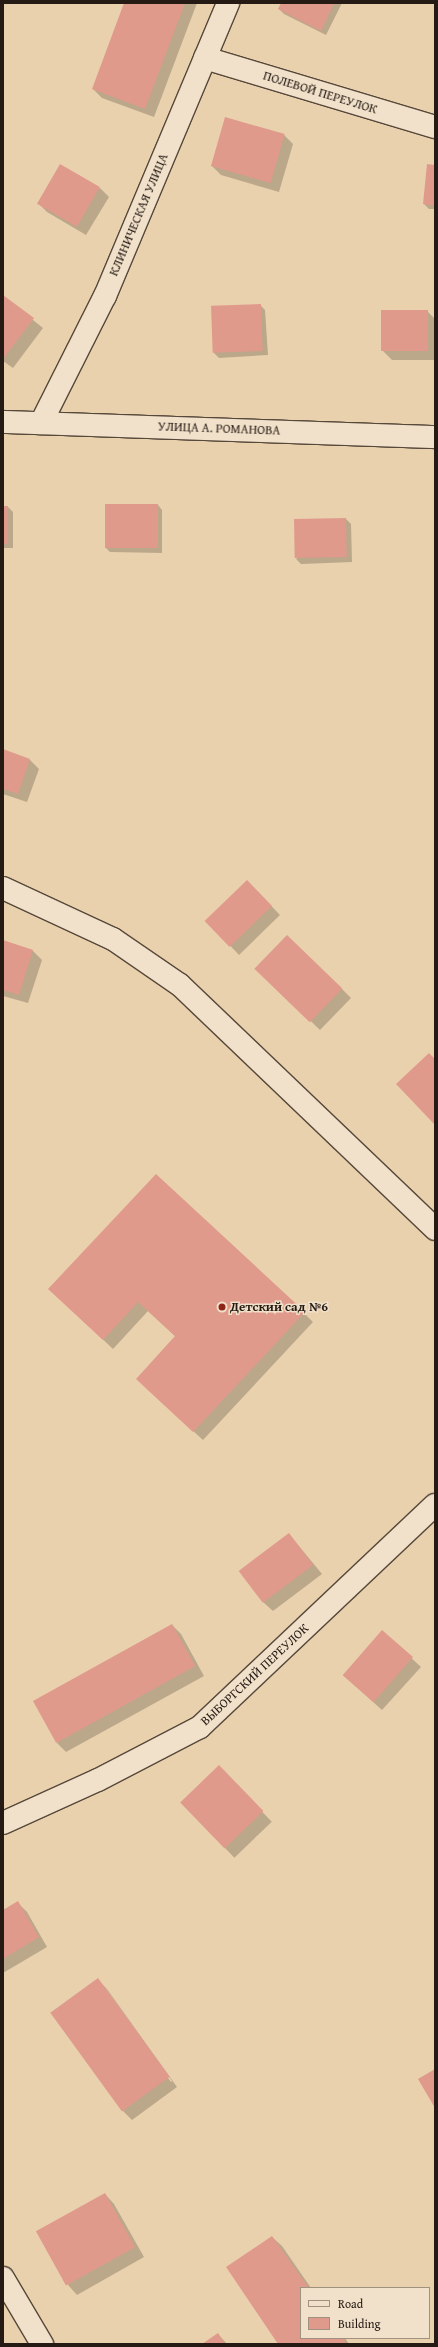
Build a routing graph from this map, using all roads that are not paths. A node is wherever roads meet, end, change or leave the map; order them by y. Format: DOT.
graph roads {
  1 [pos="228,3"];
  2 [pos="205,58"];
  3 [pos="435,127"];
  4 [pos="3,422"];
  5 [pos="41,423"];
  6 [pos="435,437"];
  7 [pos="3,888"];
  8 [pos="435,1229"];
  9 [pos="435,1505"];
  10 [pos="3,1823"];
  11 [pos="3,2278"];
  12 [pos="42,2344"];
  1 -- 2 [label="street, КЛИНИЧЕСКАЯ УЛИЦА"];
  2 -- 3 [label="street, ПОЛЕВОЙ ПЕРЕУЛОК"];
  2 -- 5 [label="street, КЛИНИЧЕСКАЯ УЛИЦА"];
  4 -- 5 [label="street, УЛИЦА А. РОМАНОВА"];
  5 -- 6 [label="street, УЛИЦА А. РОМАНОВА"];
  7 -- 8 [label="street"];
  9 -- 10 [label="street, ВЫБОРГСКИЙ ПЕРЕУЛОК"];
  11 -- 12 [label="street"];
}
